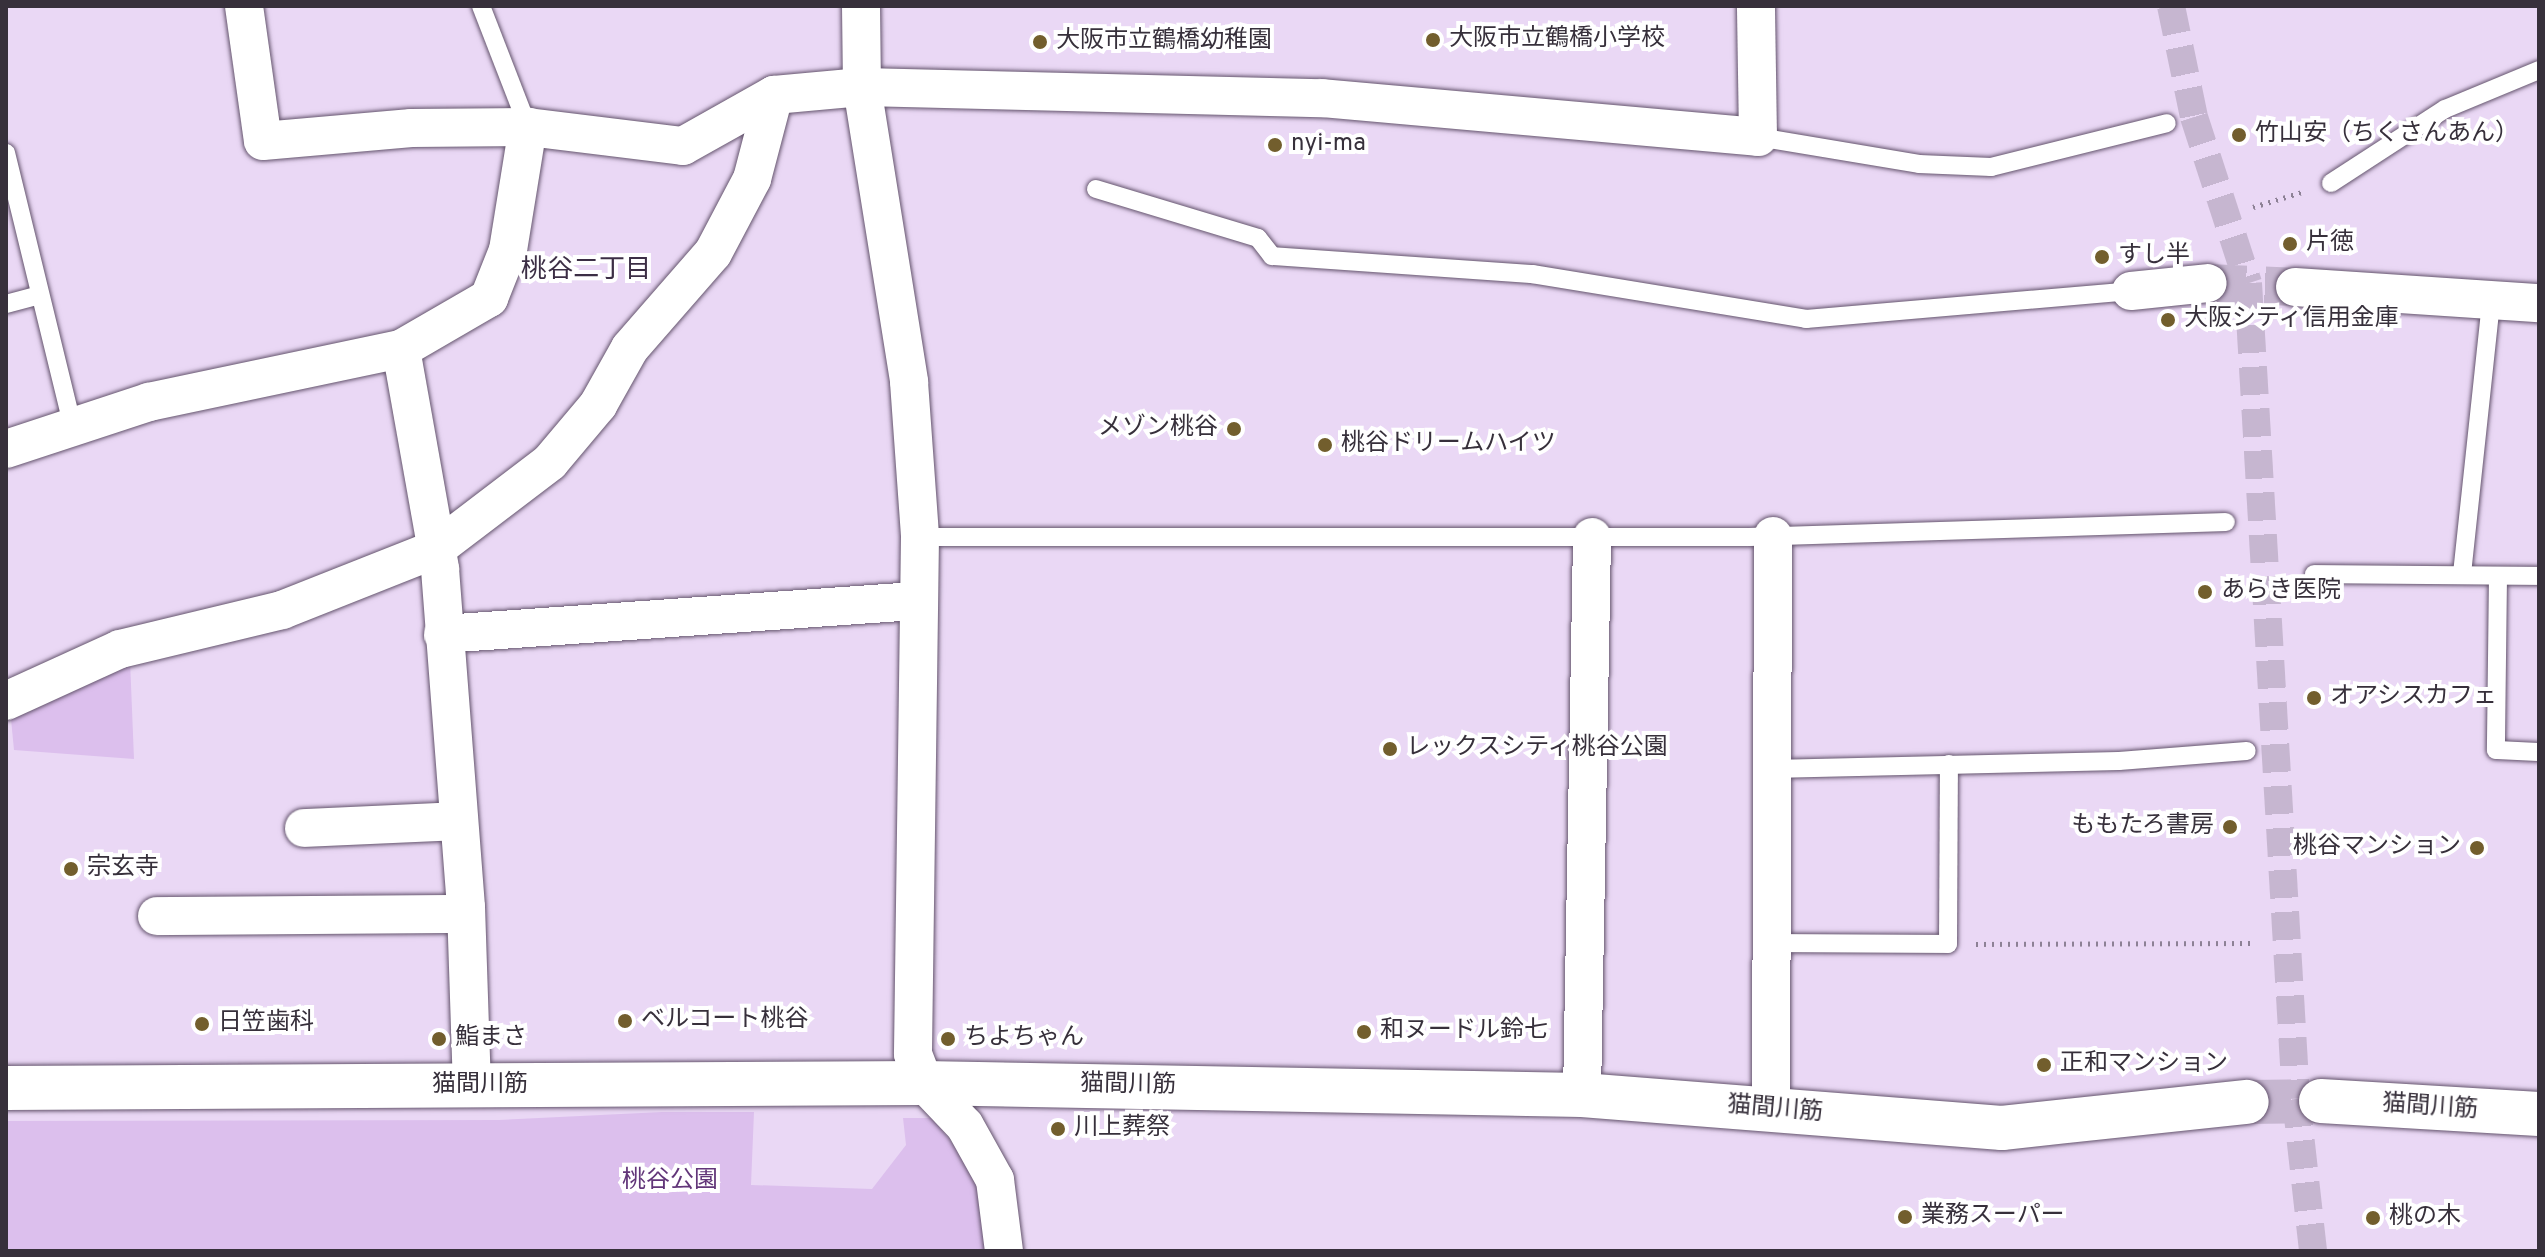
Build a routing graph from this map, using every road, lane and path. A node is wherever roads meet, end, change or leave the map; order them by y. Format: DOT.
graph roads {
  1 [pos="244,6"];
  2 [pos="481,6"];
  3 [pos="861,6"];
  4 [pos="1756,6"];
  5 [pos="2539,70"];
  6 [pos="862,87"];
  7 [pos="774,95"];
  8 [pos="2167,123"];
  9 [pos="528,127"];
  10 [pos="1758,137"];
  11 [pos="6,153"];
  12 [pos="2331,183"];
  13 [pos="1096,189"];
  14 [pos="2253,207"];
  15 [pos="2208,283"];
  16 [pos="2295,287"];
  17 [pos="2131,291"];
  18 [pos="40,295"];
  19 [pos="2491,301"];
  20 [pos="2539,303"];
  21 [pos="6,304"];
  22 [pos="401,349"];
  23 [pos="73,427"];
  24 [pos="6,449"];
  25 [pos="2226,522"];
  26 [pos="1773,536"];
  27 [pos="920,537"];
  28 [pos="1592,537"];
  29 [pos="436,549"];
  30 [pos="2314,574"];
  31 [pos="2462,574"];
  32 [pos="2498,576"];
  33 [pos="2539,576"];
  34 [pos="918,601"];
  35 [pos="443,634"];
  36 [pos="6,701"];
  37 [pos="2247,751"];
  38 [pos="2539,752"];
  39 [pos="1949,764"];
  40 [pos="1771,769"];
  41 [pos="458,821"];
  42 [pos="304,828"];
  43 [pos="465,914"];
  44 [pos="157,916"];
  45 [pos="1774,943"];
  46 [pos="2251,943"];
  47 [pos="1948,944"];
  48 [pos="924,1083"];
  49 [pos="472,1086"];
  50 [pos="6,1088"];
  51 [pos="1582,1095"];
  52 [pos="2321,1101"];
  53 [pos="2247,1102"];
  54 [pos="1771,1110"];
  55 [pos="2539,1114"];
  56 [pos="1004,1251"];
  1 -- 9 [label="street"];
  2 -- 9 [label="lane"];
  3 -- 6 [label="street"];
  4 -- 10 [label="street"];
  5 -- 12 [label="lane"];
  6 -- 7 [label="street"];
  6 -- 10 [label="street"];
  6 -- 27 [label="street"];
  7 -- 9 [label="street"];
  7 -- 29 [label="street"];
  8 -- 10 [label="lane"];
  9 -- 22 [label="street"];
  11 -- 18 [label="lane"];
  12 -- 14 [label="path"];
  13 -- 17 [label="lane"];
  15 -- 17 [label="street"];
  16 -- 19 [label="street"];
  18 -- 21 [label="lane"];
  18 -- 23 [label="lane"];
  19 -- 20 [label="street"];
  19 -- 31 [label="lane"];
  22 -- 23 [label="street"];
  22 -- 29 [label="street"];
  23 -- 24 [label="street"];
  25 -- 26 [label="lane"];
  26 -- 28 [label="lane"];
  26 -- 40 [label="street"];
  27 -- 28 [label="lane"];
  27 -- 34 [label="street"];
  28 -- 51 [label="street"];
  29 -- 35 [label="street"];
  29 -- 36 [label="street"];
  30 -- 31 [label="lane"];
  31 -- 32 [label="lane"];
  32 -- 33 [label="lane"];
  32 -- 38 [label="lane"];
  34 -- 35 [label="street"];
  34 -- 48 [label="street"];
  35 -- 41 [label="street"];
  37 -- 39 [label="lane"];
  39 -- 40 [label="lane"];
  39 -- 47 [label="lane"];
  40 -- 45 [label="street"];
  41 -- 42 [label="street"];
  41 -- 43 [label="street"];
  43 -- 44 [label="street"];
  43 -- 49 [label="street"];
  45 -- 47 [label="lane"];
  45 -- 54 [label="street"];
  46 -- 47 [label="path"];
  48 -- 49 [label="street, 猫間川筋"];
  48 -- 51 [label="street, 猫間川筋"];
  48 -- 56 [label="street"];
  49 -- 50 [label="street, 猫間川筋"];
  51 -- 54 [label="street, 猫間川筋"];
  52 -- 55 [label="street, 猫間川筋"];
  53 -- 54 [label="street, 猫間川筋"];
}
